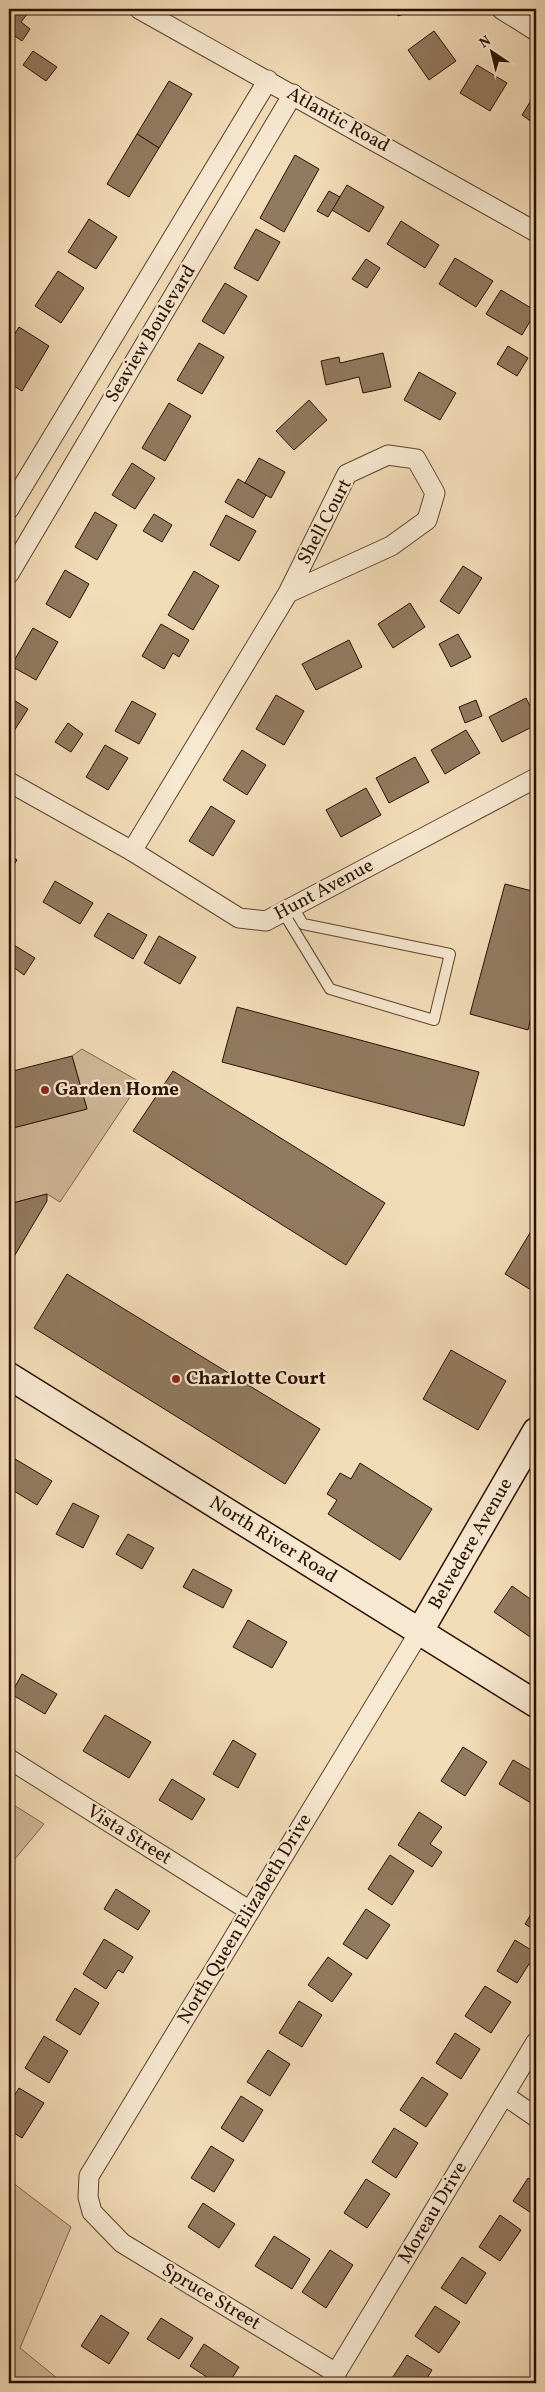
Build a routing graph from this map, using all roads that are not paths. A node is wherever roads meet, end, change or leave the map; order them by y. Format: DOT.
graph roads {
  1 [pos="139,9"];
  2 [pos="501,9"];
  3 [pos="536,31"];
  4 [pos="268,80"];
  5 [pos="293,94"];
  6 [pos="536,232"];
  7 [pos="9,510"];
  8 [pos="9,574"];
  9 [pos="288,593"];
  10 [pos="536,778"];
  11 [pos="9,782"];
  12 [pos="132,851"];
  13 [pos="288,910"];
  14 [pos="9,1376"];
  15 [pos="536,1431"];
  16 [pos="420,1631"];
  17 [pos="536,1704"];
  18 [pos="9,1759"];
  19 [pos="250,1911"];
  20 [pos="536,2042"];
  21 [pos="504,2095"];
  22 [pos="536,2117"];
  23 [pos="92,2212"];
  24 [pos="333,2378"];
  1 -- 4 [label="street, Atlantic Road"];
  2 -- 3 [label="street"];
  4 -- 5 [label="street, Atlantic Road"];
  4 -- 7 [label="street, Seaview Boulevard"];
  5 -- 6 [label="street, Atlantic Road"];
  5 -- 8 [label="street, Seaview Boulevard"];
  9 -- 9 [label="street, Shell Court"];
  9 -- 12 [label="street, Shell Court"];
  10 -- 13 [label="street, Hunt Avenue"];
  11 -- 12 [label="street, Hunt Avenue"];
  12 -- 13 [label="street, Hunt Avenue"];
  13 -- 13 [label="lane"];
  14 -- 16 [label="main road, North River Road"];
  15 -- 16 [label="main road, Belvedere Avenue"];
  16 -- 17 [label="main road, North River Road"];
  16 -- 19 [label="street, North Queen Elizabeth Drive"];
  18 -- 19 [label="street, Vista Street"];
  19 -- 23 [label="street, North Queen Elizabeth Drive"];
  20 -- 21 [label="street, Moreau Drive"];
  21 -- 22 [label="street"];
  21 -- 24 [label="street, Moreau Drive"];
  23 -- 24 [label="street, Spruce Street"];
}
